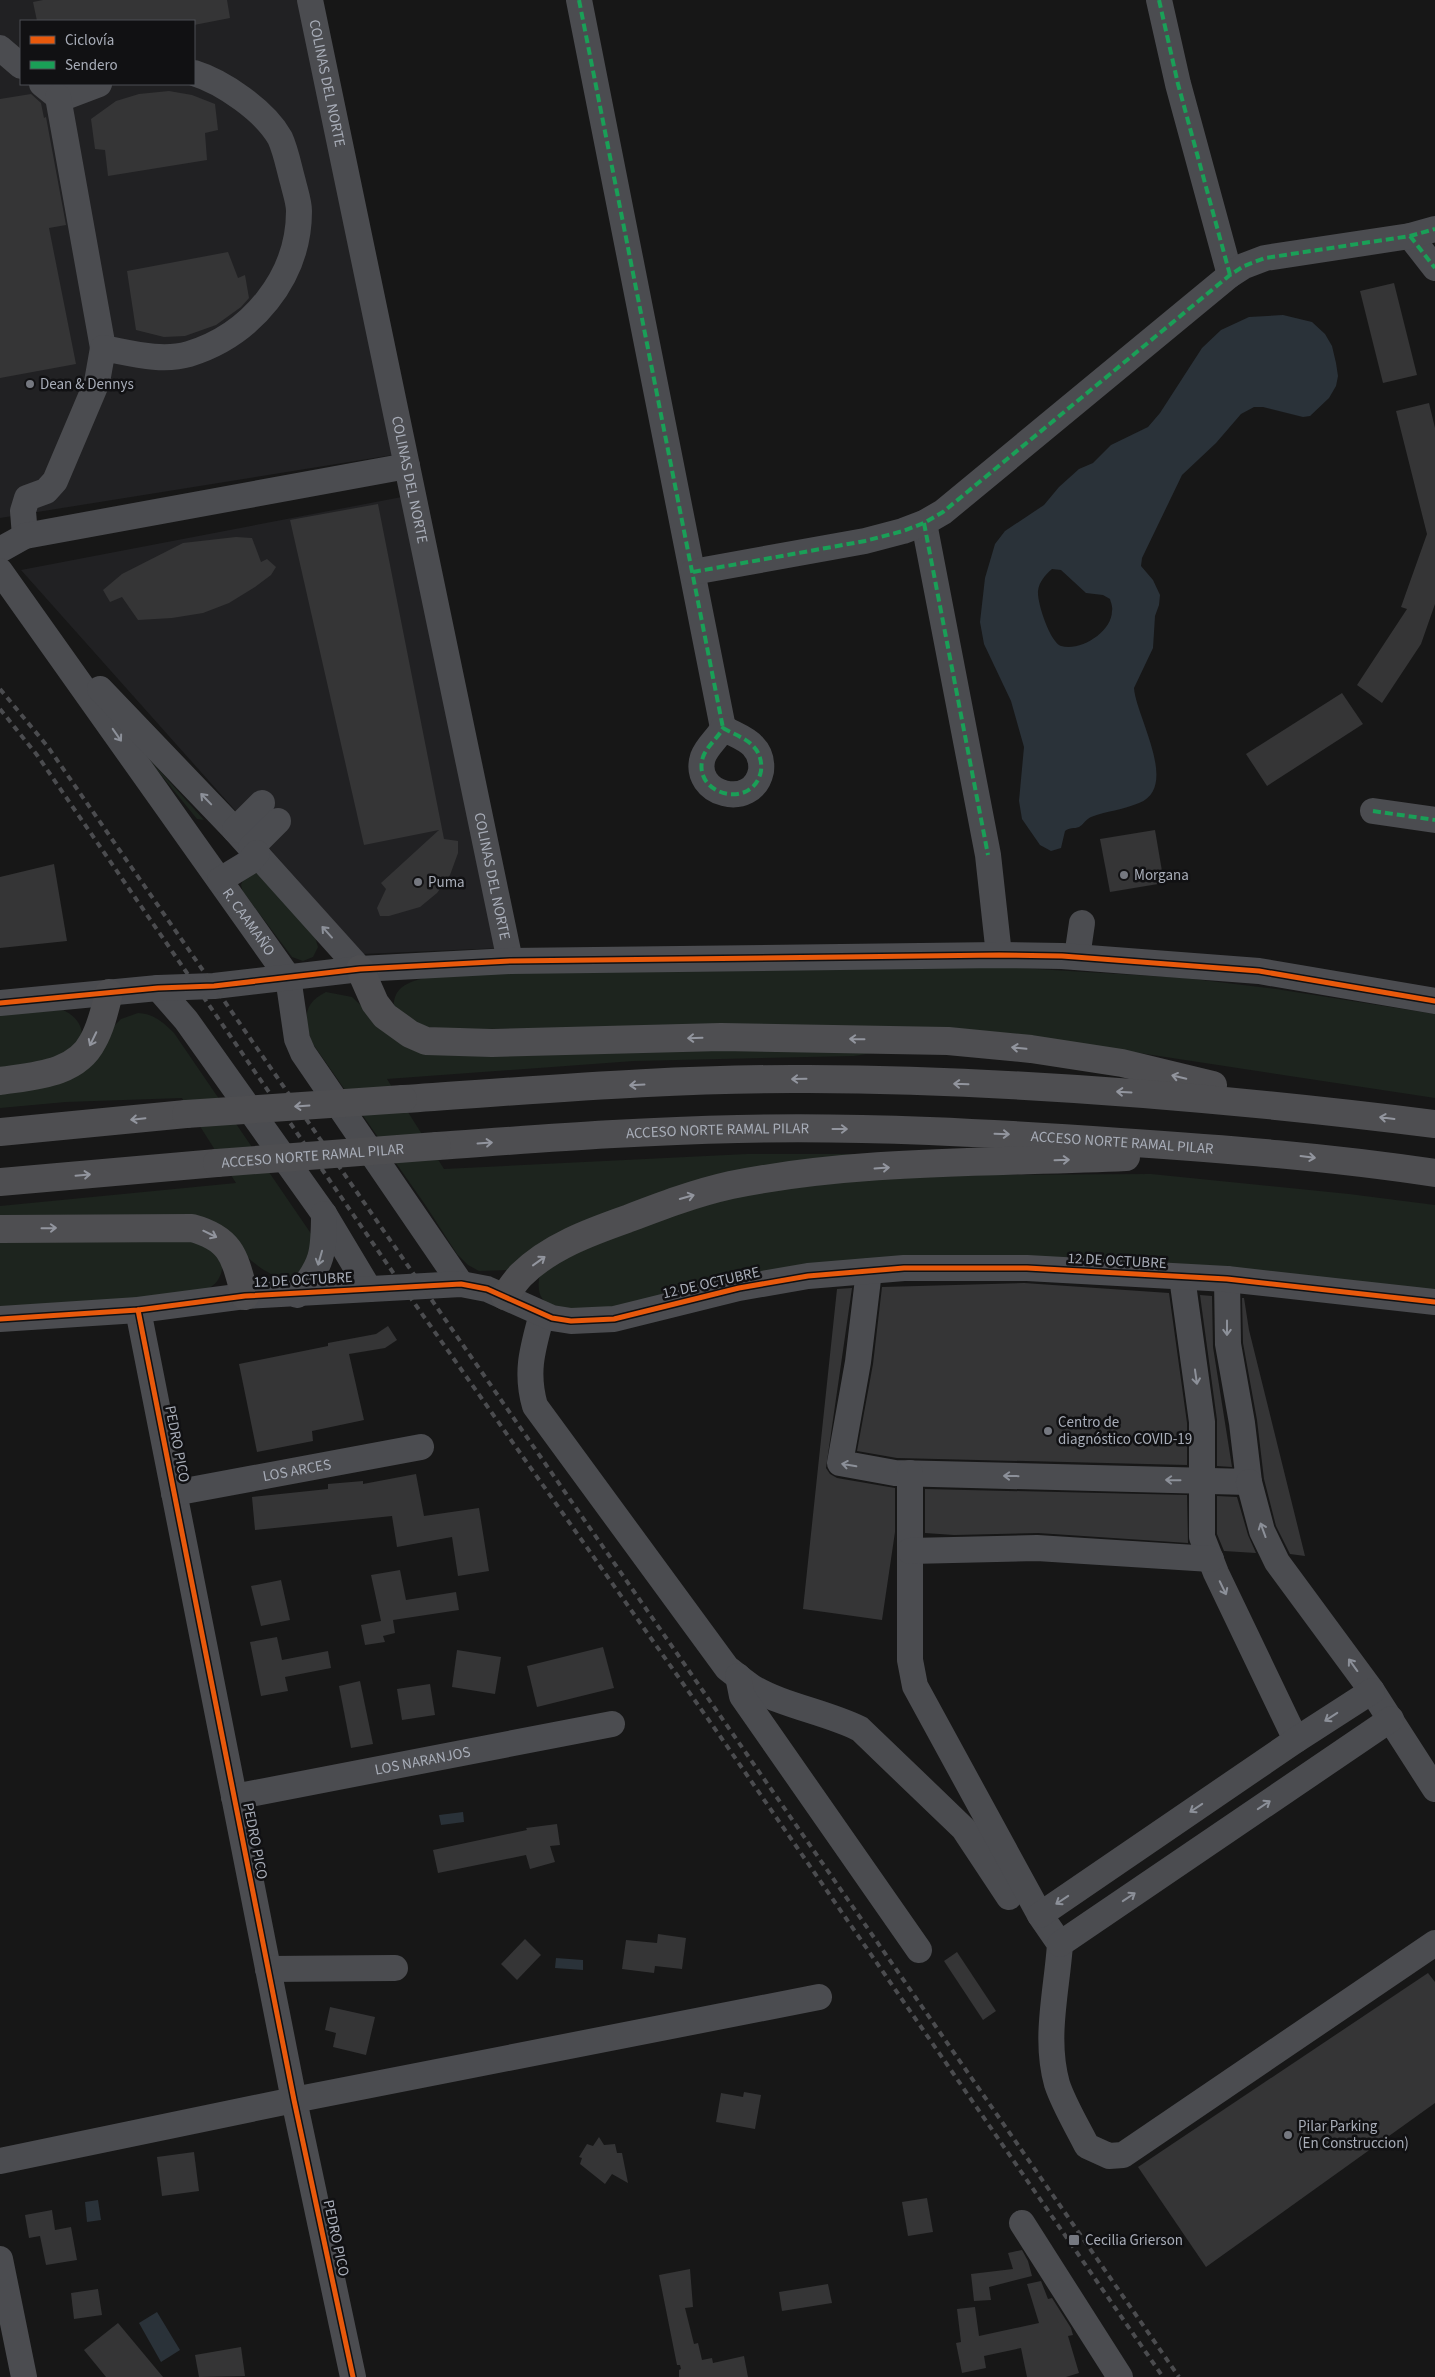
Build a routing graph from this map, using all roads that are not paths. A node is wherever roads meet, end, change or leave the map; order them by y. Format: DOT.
graph roads {
  1 [pos="310,0"];
  2 [pos="579,0"];
  3 [pos="1159,0"];
  4 [pos="0,48"];
  5 [pos="20,65"];
  6 [pos="195,73"];
  7 [pos="96,85"];
  8 [pos="50,90"];
  9 [pos="1423,232"];
  10 [pos="1435,268"];
  11 [pos="1230,275"];
  12 [pos="103,348"];
  13 [pos="407,466"];
  14 [pos="924,523"];
  15 [pos="25,536"];
  16 [pos="0,550"];
  17 [pos="0,571"];
  18 [pos="693,572"];
  19 [pos="38,623"];
  20 [pos="723,728"];
  21 [pos="1373,811"];
  22 [pos="270,812"];
  23 [pos="1435,820"];
  24 [pos="242,837"];
  25 [pos="197,848"];
  26 [pos="220,880"];
  27 [pos="1082,923"];
  28 [pos="999,955"];
  29 [pos="1077,957"];
  30 [pos="510,961"];
  31 [pos="360,969"];
  32 [pos="288,977"];
  33 [pos="158,988"];
  34 [pos="109,993"];
  35 [pos="1435,1001"];
  36 [pos="0,1003"];
  37 [pos="0,1081"];
  38 [pos="1312,1108"];
  39 [pos="1435,1124"];
  40 [pos="0,1132"];
  41 [pos="1260,1152"];
  42 [pos="1435,1173"];
  43 [pos="0,1182"];
  44 [pos="324,1214"];
  45 [pos="0,1229"];
  46 [pos="868,1271"];
  47 [pos="1182,1277"];
  48 [pos="1227,1279"];
  49 [pos="461,1284"];
  50 [pos="369,1289"];
  51 [pos="297,1294"];
  52 [pos="245,1296"];
  53 [pos="506,1296"];
  54 [pos="1435,1302"];
  55 [pos="138,1310"];
  56 [pos="542,1314"];
  57 [pos="0,1319"];
  58 [pos="420,1447"];
  59 [pos="910,1474"];
  60 [pos="1203,1480"];
  61 [pos="1249,1482"];
  62 [pos="174,1492"];
  63 [pos="910,1551"];
  64 [pos="1210,1559"];
  65 [pos="738,1676"];
  66 [pos="1372,1691"];
  67 [pos="1390,1720"];
  68 [pos="612,1724"];
  69 [pos="1296,1740"];
  70 [pos="1435,1789"];
  71 [pos="234,1797"];
  72 [pos="1009,1897"];
  73 [pos="1040,1914"];
  74 [pos="1435,1943"];
  75 [pos="1060,1944"];
  76 [pos="919,1950"];
  77 [pos="268,1968"];
  78 [pos="395,1968"];
  79 [pos="820,1997"];
  80 [pos="294,2100"];
  81 [pos="0,2161"];
  82 [pos="1022,2223"];
  83 [pos="0,2258"];
  84 [pos="24,2377"];
  85 [pos="353,2377"];
  86 [pos="1120,2377"];
  1 -- 13 [label="street, COLINAS DEL NORTE"];
  2 -- 18 [label="street"];
  3 -- 11 [label="street"];
  4 -- 5 [label="street"];
  6 -- 12 [label="street"];
  7 -- 8 [label="street"];
  8 -- 12 [label="street"];
  9 -- 10 [label="street"];
  9 -- 11 [label="street"];
  11 -- 14 [label="street"];
  12 -- 15 [label="street"];
  13 -- 15 [label="street"];
  13 -- 30 [label="street, COLINAS DEL NORTE"];
  14 -- 18 [label="street"];
  14 -- 28 [label="street"];
  15 -- 16 [label="street"];
  17 -- 19 [label="street, R. CAAMAÑO"];
  18 -- 20 [label="street"];
  24 -- 19 [label="street, R. CAAMAÑO, one-way"];
  19 -- 25 [label="street, R. CAAMAÑO, one-way"];
  21 -- 23 [label="street"];
  22 -- 24 [label="street"];
  24 -- 25 [label="street"];
  24 -- 26 [label="street"];
  31 -- 24 [label="street, R. CAAMAÑO, one-way"];
  25 -- 26 [label="street, R. CAAMAÑO"];
  26 -- 32 [label="street, R. CAAMAÑO"];
  27 -- 29 [label="street"];
  28 -- 29 [label="street"];
  28 -- 30 [label="street"];
  29 -- 35 [label="street"];
  30 -- 31 [label="street"];
  31 -- 32 [label="street"];
  38 -- 31 [label="highway, one-way"];
  32 -- 33 [label="street"];
  32 -- 49 [label="street, R. CAAMAÑO"];
  33 -- 34 [label="street"];
  33 -- 44 [label="street"];
  34 -- 36 [label="street"];
  34 -- 37 [label="highway, one-way"];
  39 -- 38 [label="highway, one-way"];
  38 -- 40 [label="highway, one-way, bridge"];
  41 -- 42 [label="highway, ACCESO NORTE RAMAL PILAR, one-way"];
  43 -- 41 [label="highway, ACCESO NORTE RAMAL PILAR, one-way, bridge"];
  53 -- 41 [label="highway, one-way"];
  44 -- 50 [label="street"];
  44 -- 51 [label="street, one-way"];
  45 -- 52 [label="highway, one-way"];
  46 -- 47 [label="street, 12 DE OCTUBRE"];
  46 -- 56 [label="street, 12 DE OCTUBRE"];
  59 -- 46 [label="street, one-way"];
  47 -- 48 [label="street, 12 DE OCTUBRE"];
  47 -- 60 [label="street, one-way"];
  48 -- 54 [label="street, 12 DE OCTUBRE"];
  48 -- 61 [label="street, one-way"];
  49 -- 50 [label="street, 12 DE OCTUBRE"];
  49 -- 53 [label="street, 12 DE OCTUBRE"];
  50 -- 51 [label="street, 12 DE OCTUBRE"];
  51 -- 52 [label="street, 12 DE OCTUBRE"];
  52 -- 55 [label="street, 12 DE OCTUBRE"];
  53 -- 56 [label="street, 12 DE OCTUBRE"];
  55 -- 57 [label="street, 12 DE OCTUBRE"];
  55 -- 62 [label="street, PEDRO PICO"];
  56 -- 65 [label="street"];
  58 -- 62 [label="street, LOS ARCES"];
  60 -- 59 [label="street, one-way"];
  59 -- 63 [label="street"];
  60 -- 61 [label="street"];
  60 -- 64 [label="street"];
  66 -- 61 [label="street, one-way"];
  62 -- 71 [label="street, PEDRO PICO"];
  63 -- 64 [label="street"];
  63 -- 73 [label="street"];
  64 -- 69 [label="street, one-way"];
  65 -- 72 [label="street"];
  65 -- 76 [label="street"];
  66 -- 67 [label="street"];
  66 -- 69 [label="street, one-way"];
  67 -- 70 [label="street"];
  75 -- 67 [label="street, one-way"];
  68 -- 71 [label="street, LOS NARANJOS"];
  69 -- 73 [label="street, one-way"];
  71 -- 77 [label="street, PEDRO PICO"];
  73 -- 75 [label="street"];
  74 -- 75 [label="street"];
  77 -- 78 [label="street"];
  77 -- 80 [label="street, PEDRO PICO"];
  79 -- 80 [label="street"];
  80 -- 81 [label="street"];
  80 -- 85 [label="street, PEDRO PICO"];
  82 -- 86 [label="street"];
  83 -- 84 [label="street"];
}
